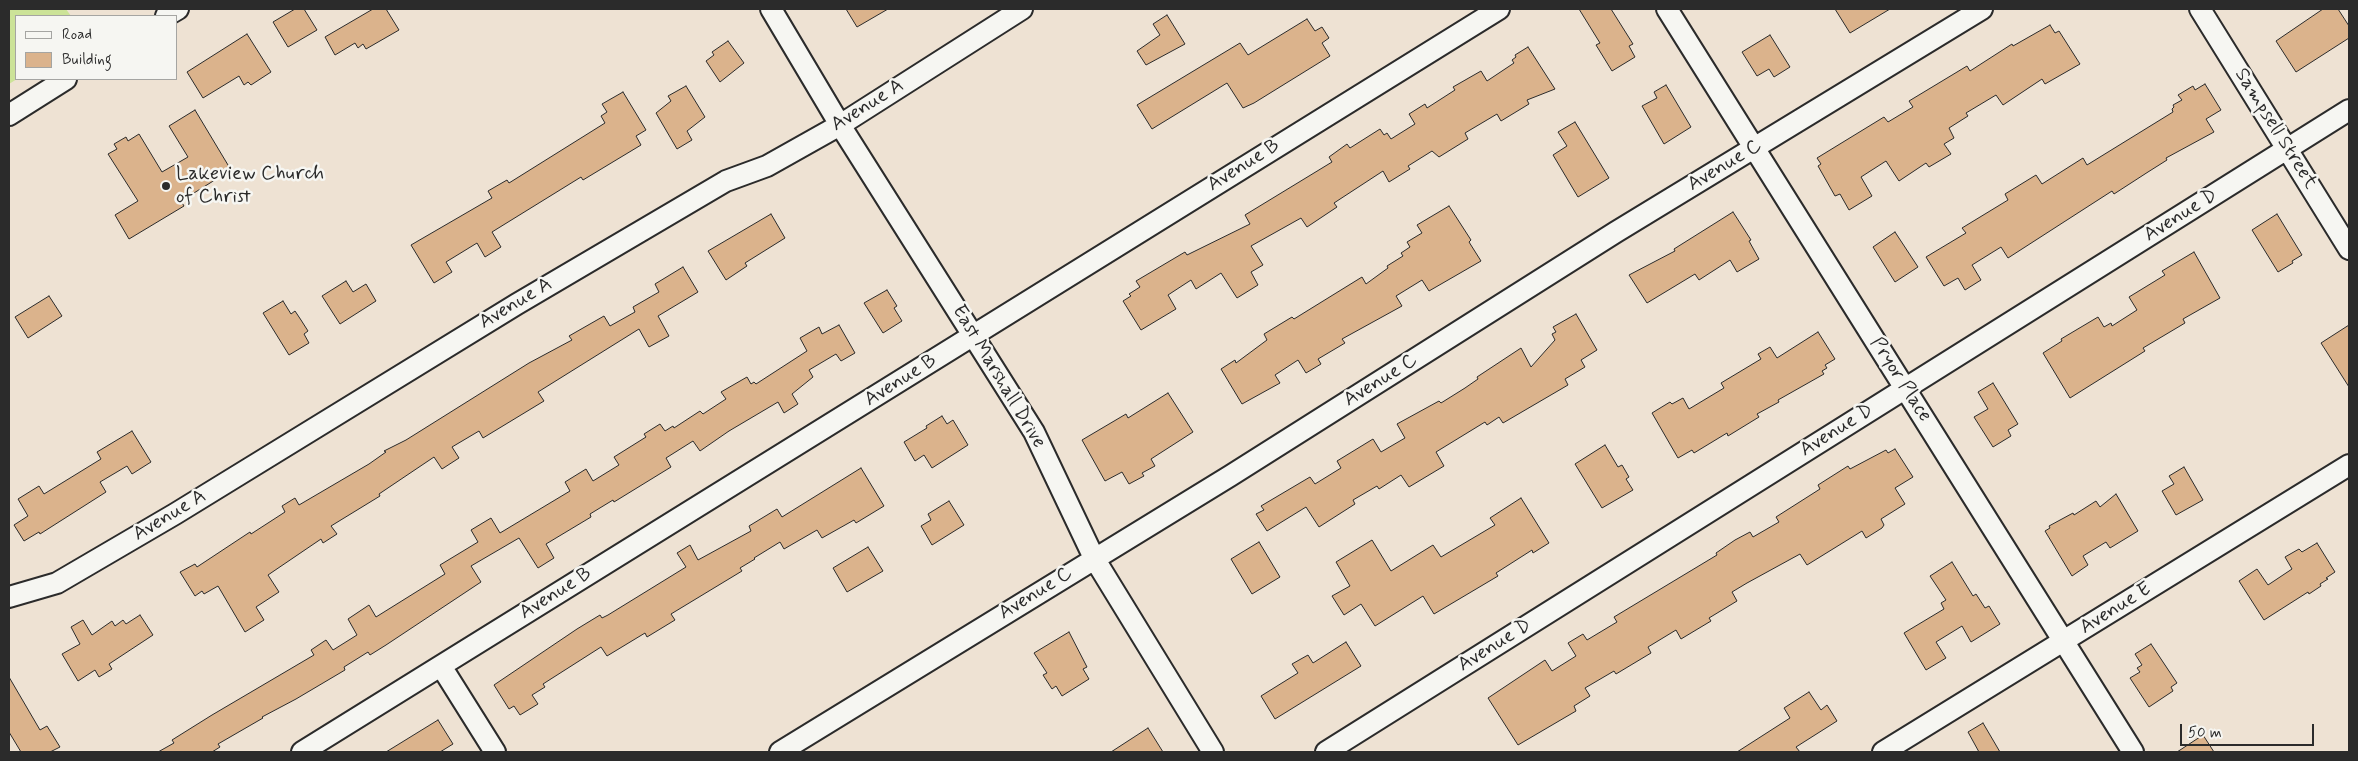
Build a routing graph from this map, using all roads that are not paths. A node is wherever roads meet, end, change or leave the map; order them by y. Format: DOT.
graph roads {
  1 [pos="771,9"];
  2 [pos="1022,9"];
  3 [pos="1499,9"];
  4 [pos="1667,9"];
  5 [pos="1982,9"];
  6 [pos="2200,9"];
  7 [pos="64,80"];
  8 [pos="2349,110"];
  9 [pos="9,116"];
  10 [pos="840,124"];
  11 [pos="1754,149"];
  12 [pos="2288,149"];
  13 [pos="2349,249"];
  14 [pos="974,336"];
  15 [pos="1906,388"];
  16 [pos="2349,465"];
  17 [pos="1094,558"];
  18 [pos="9,597"];
  19 [pos="2062,642"];
  20 [pos="441,666"];
  21 [pos="302,752"];
  22 [pos="495,752"];
  23 [pos="780,752"];
  24 [pos="1213,752"];
  25 [pos="1326,752"];
  26 [pos="1883,752"];
  27 [pos="2133,752"];
  1 -- 10 [label="street, East Marshall Drive"];
  2 -- 10 [label="street, Avenue A"];
  3 -- 14 [label="street, Avenue B"];
  4 -- 11 [label="street, Pryor Place"];
  5 -- 11 [label="street, Avenue C"];
  6 -- 12 [label="street, Sampsell Street"];
  7 -- 9 [label="street"];
  8 -- 12 [label="street, Avenue D"];
  10 -- 14 [label="street, East Marshall Drive"];
  10 -- 18 [label="street, Avenue A"];
  11 -- 15 [label="street, Pryor Place"];
  11 -- 17 [label="street, Avenue C"];
  12 -- 13 [label="street, Sampsell Street"];
  12 -- 15 [label="street, Avenue D"];
  14 -- 17 [label="street, East Marshall Drive"];
  14 -- 20 [label="street, Avenue B"];
  15 -- 19 [label="street, Pryor Place"];
  15 -- 25 [label="street, Avenue D"];
  16 -- 19 [label="street, Avenue E"];
  17 -- 23 [label="street, Avenue C"];
  17 -- 24 [label="street, East Marshall Drive"];
  19 -- 26 [label="street, Avenue E"];
  19 -- 27 [label="street, Pryor Place"];
  20 -- 21 [label="street, Avenue B"];
  20 -- 22 [label="street"];
}
